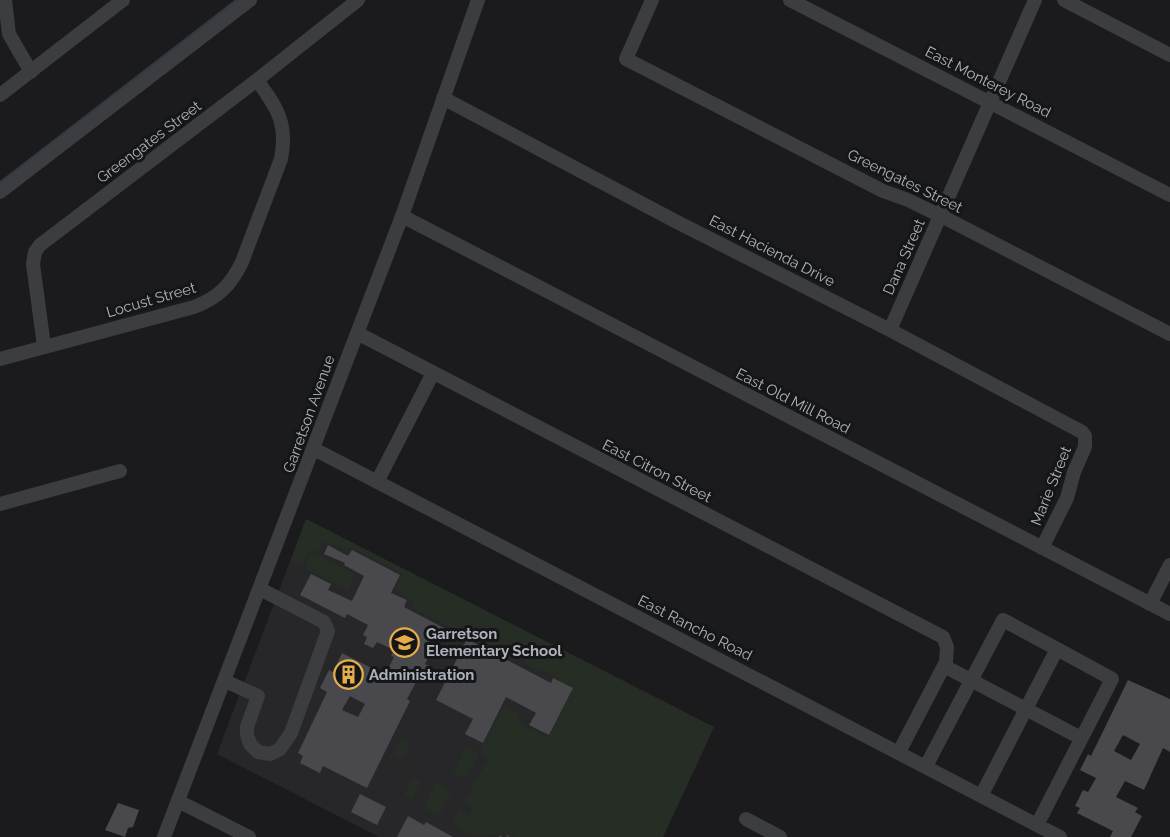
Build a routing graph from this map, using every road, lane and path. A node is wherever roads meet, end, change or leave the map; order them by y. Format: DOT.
graph roads {
  1 [pos="5,0"];
  2 [pos="123,0"];
  3 [pos="250,0"];
  4 [pos="358,0"];
  5 [pos="478,0"];
  6 [pos="652,0"];
  7 [pos="790,0"];
  8 [pos="1035,0"];
  9 [pos="1064,0"];
  10 [pos="1170,55"];
  11 [pos="31,72"];
  12 [pos="257,80"];
  13 [pos="0,95"];
  14 [pos="443,98"];
  15 [pos="991,102"];
  16 [pos="0,192"];
  17 [pos="1170,195"];
  18 [pos="402,216"];
  19 [pos="940,216"];
  20 [pos="890,330"];
  21 [pos="357,333"];
  22 [pos="1170,334"];
  23 [pos="44,346"];
  24 [pos="0,359"];
  25 [pos="433,373"];
  26 [pos="1085,436"];
  27 [pos="314,449"];
  28 [pos="120,471"];
  29 [pos="377,482"];
  30 [pos="0,504"];
  31 [pos="1042,548"];
  32 [pos="1170,565"];
  33 [pos="260,589"];
  34 [pos="1150,604"];
  35 [pos="1170,614"];
  36 [pos="1057,649"];
  37 [pos="944,666"];
  38 [pos="971,680"];
  39 [pos="225,681"];
  40 [pos="1026,709"];
  41 [pos="1082,738"];
  42 [pos="899,752"];
  43 [pos="926,766"];
  44 [pos="981,796"];
  45 [pos="178,801"];
  46 [pos="746,819"];
  47 [pos="1037,825"];
  48 [pos="164,837"];
  49 [pos="249,837"];
  50 [pos="499,837"];
  51 [pos="511,837"];
  52 [pos="780,837"];
  53 [pos="1060,837"];
  1 -- 11 [label="street"];
  2 -- 11 [label="street"];
  3 -- 16 [label="street"];
  4 -- 12 [label="street, Greengates Street"];
  5 -- 14 [label="street, Garretson Avenue"];
  6 -- 19 [label="street, Greengates Street"];
  7 -- 15 [label="street, East Monterey Road"];
  8 -- 15 [label="street, Dana Street"];
  9 -- 10 [label="street"];
  11 -- 13 [label="street"];
  12 -- 23 [label="street, Greengates Street"];
  12 -- 23 [label="street, Locust Street"];
  14 -- 18 [label="street, Garretson Avenue"];
  14 -- 20 [label="street, East Hacienda Drive"];
  15 -- 17 [label="street, East Monterey Road"];
  15 -- 19 [label="street, Dana Street"];
  18 -- 21 [label="street, Garretson Avenue"];
  18 -- 31 [label="street, East Old Mill Road"];
  19 -- 20 [label="street, Dana Street"];
  19 -- 22 [label="street, Greengates Street"];
  20 -- 26 [label="street, East Hacienda Drive"];
  21 -- 25 [label="street, East Citron Street"];
  21 -- 27 [label="street, Garretson Avenue"];
  23 -- 24 [label="street, Locust Street"];
  25 -- 29 [label="street"];
  25 -- 37 [label="street, East Citron Street"];
  26 -- 31 [label="street, Marie Street"];
  27 -- 29 [label="street, East Rancho Road"];
  27 -- 33 [label="street, Garretson Avenue"];
  28 -- 30 [label="street"];
  29 -- 42 [label="street, East Rancho Road"];
  31 -- 34 [label="street, East Old Mill Road"];
  32 -- 34 [label="street"];
  33 -- 39 [label="street, Garretson Avenue"];
  33 -- 39 [label="street"];
  34 -- 35 [label="street, East Old Mill Road"];
  36 -- 38 [label="street"];
  36 -- 40 [label="street"];
  36 -- 41 [label="street"];
  37 -- 38 [label="street"];
  37 -- 42 [label="street"];
  38 -- 40 [label="street"];
  38 -- 43 [label="street"];
  39 -- 45 [label="street, Garretson Avenue"];
  40 -- 41 [label="street"];
  40 -- 44 [label="street"];
  41 -- 47 [label="street"];
  42 -- 43 [label="street, East Rancho Road"];
  43 -- 44 [label="street, East Rancho Road"];
  44 -- 47 [label="street, East Rancho Road"];
  45 -- 48 [label="street, Garretson Avenue"];
  45 -- 49 [label="street"];
  46 -- 52 [label="street"];
  47 -- 53 [label="street, East Rancho Road"];
  50 -- 51 [label="path"];
}
